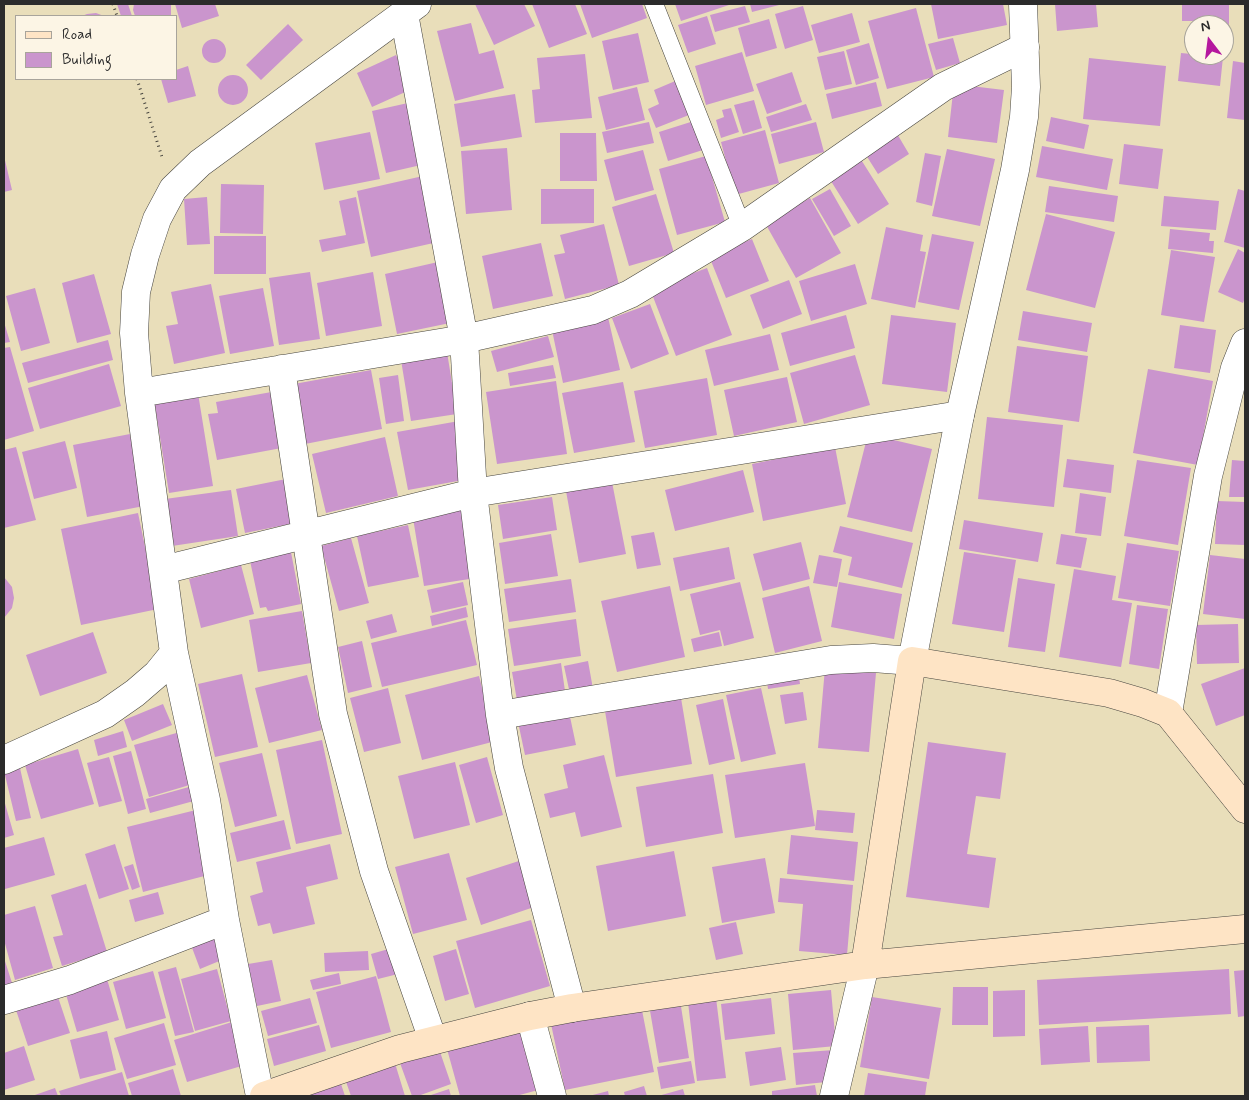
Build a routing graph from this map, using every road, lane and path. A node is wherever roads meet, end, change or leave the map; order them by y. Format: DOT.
graph roads {
  1 [pos="654,4"];
  2 [pos="1023,4"];
  3 [pos="408,7"];
  4 [pos="1025,47"];
  5 [pos="137,80"];
  6 [pos="173,189"];
  7 [pos="742,227"];
  8 [pos="464,339"];
  9 [pos="1245,343"];
  10 [pos="280,369"];
  11 [pos="139,393"];
  12 [pos="960,415"];
  13 [pos="474,493"];
  14 [pos="306,534"];
  15 [pos="163,570"];
  16 [pos="174,653"];
  17 [pos="912,661"];
  18 [pos="1168,714"];
  19 [pos="500,716"];
  20 [pos="4,760"];
  21 [pos="1245,809"];
  22 [pos="225,920"];
  23 [pos="1245,929"];
  24 [pos="865,965"];
  25 [pos="4,1000"];
  26 [pos="572,1008"];
  27 [pos="530,1016"];
  28 [pos="433,1040"];
  29 [pos="260,1096"];
  30 [pos="264,1096"];
  31 [pos="552,1096"];
  32 [pos="834,1096"];
  1 -- 7 [label="lane"];
  2 -- 4 [label="street"];
  3 -- 6 [label="street"];
  3 -- 8 [label="street"];
  4 -- 7 [label="street"];
  4 -- 12 [label="street"];
  5 -- 6 [label="path"];
  6 -- 11 [label="street"];
  7 -- 8 [label="street"];
  8 -- 10 [label="street"];
  8 -- 13 [label="street"];
  9 -- 18 [label="street"];
  10 -- 11 [label="street"];
  10 -- 14 [label="street"];
  11 -- 15 [label="street"];
  12 -- 13 [label="street"];
  12 -- 17 [label="street"];
  13 -- 14 [label="street"];
  13 -- 19 [label="street"];
  14 -- 15 [label="street"];
  14 -- 28 [label="street"];
  15 -- 16 [label="street"];
  16 -- 20 [label="street"];
  16 -- 22 [label="street"];
  17 -- 18 [label="main road"];
  17 -- 19 [label="street"];
  17 -- 24 [label="main road"];
  18 -- 21 [label="main road"];
  19 -- 26 [label="street"];
  22 -- 25 [label="street"];
  22 -- 29 [label="street"];
  23 -- 24 [label="main road"];
  24 -- 26 [label="main road"];
  24 -- 32 [label="street"];
  26 -- 27 [label="main road"];
  27 -- 28 [label="main road"];
  27 -- 31 [label="street"];
  28 -- 30 [label="main road"];
}
